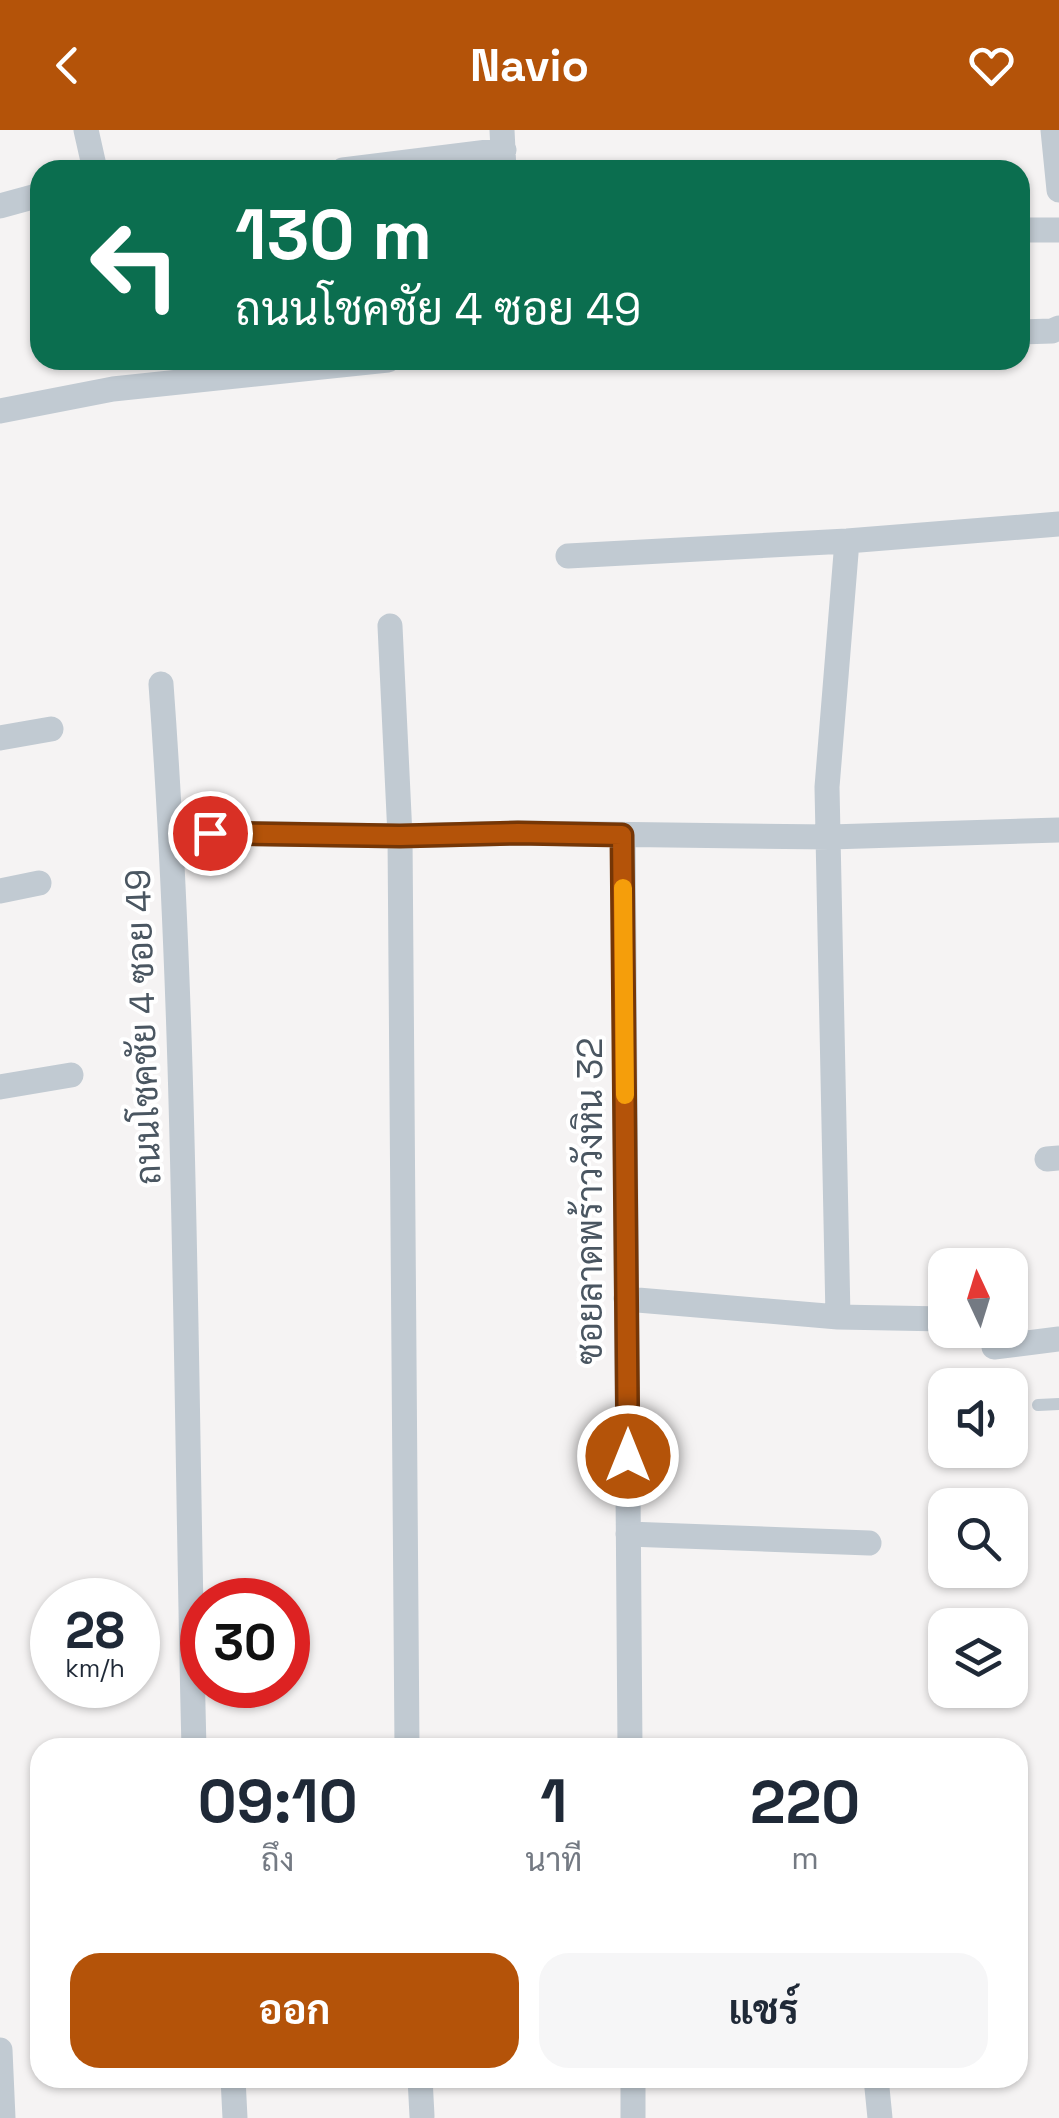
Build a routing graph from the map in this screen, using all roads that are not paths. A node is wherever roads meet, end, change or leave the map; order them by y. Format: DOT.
graph roads {
  1 [pos="86,130"];
  2 [pos="1053,130"];
  3 [pos="503,150"];
  4 [pos="92,160"];
  5 [pos="423,160"];
  6 [pos="1059,190"];
  7 [pos="30,198"];
  8 [pos="0,206"];
  9 [pos="1030,230"];
  10 [pos="1059,230"];
  11 [pos="1059,328"];
  12 [pos="1030,332"];
  13 [pos="294,370"];
  14 [pos="0,411"];
  15 [pos="1059,524"];
  16 [pos="847,541"];
  17 [pos="568,556"];
  18 [pos="390,626"];
  19 [pos="162,684"];
  20 [pos="51,729"];
  21 [pos="0,738"];
  22 [pos="1059,830"];
  23 [pos="172,832"];
  24 [pos="622,835"];
  25 [pos="400,836"];
  26 [pos="830,837"];
  27 [pos="39,883"];
  28 [pos="0,891"];
  29 [pos="71,1074"];
  30 [pos="0,1087"];
  31 [pos="626,1299"];
  32 [pos="838,1317"];
  33 [pos="928,1320"];
  34 [pos="1059,1340"];
  35 [pos="1028,1343"];
  36 [pos="1038,1404"];
  37 [pos="1059,1404"];
  38 [pos="628,1534"];
  39 [pos="869,1543"];
  40 [pos="195,1578"];
  41 [pos="195,1708"];
  42 [pos="194,1738"];
  43 [pos="408,1738"];
  44 [pos="630,1738"];
  45 [pos="0,2050"];
  46 [pos="233,2088"];
  47 [pos="421,2088"];
  48 [pos="632,2088"];
  49 [pos="877,2088"];
  50 [pos="422,2116"];
  51 [pos="3,2118"];
  52 [pos="234,2118"];
  53 [pos="633,2118"];
  54 [pos="880,2118"];
  1 -- 4 [label="street"];
  2 -- 6 [label="street"];
  3 -- 5 [label="street"];
  7 -- 8 [label="street"];
  9 -- 10 [label="street"];
  11 -- 12 [label="street"];
  13 -- 14 [label="street"];
  15 -- 16 [label="street"];
  16 -- 17 [label="street"];
  16 -- 26 [label="street"];
  18 -- 25 [label="street"];
  19 -- 23 [label="street"];
  20 -- 21 [label="street"];
  22 -- 26 [label="street, ถนนโชคชัย 4 ซอย 49"];
  23 -- 25 [label="street, ถนนโชคชัย 4 ซอย 49"];
  23 -- 40 [label="street, ถนนโชคชัย 4 ซอย 49"];
  24 -- 25 [label="street, ถนนโชคชัย 4 ซอย 49"];
  24 -- 26 [label="street, ถนนโชคชัย 4 ซอย 49"];
  24 -- 31 [label="street, ซอยลาดพร้าววังหิน 32"];
  25 -- 43 [label="street"];
  26 -- 32 [label="street"];
  27 -- 28 [label="street"];
  29 -- 30 [label="street"];
  31 -- 32 [label="street"];
  31 -- 38 [label="street, ซอยลาดพร้าววังหิน 32"];
  32 -- 33 [label="street"];
  34 -- 35 [label="street"];
  36 -- 37 [label="lane"];
  38 -- 39 [label="street"];
  38 -- 44 [label="street, ซอยลาดพร้าววังหิน 32"];
  41 -- 42 [label="street, ถนนโชคชัย 4 ซอย 49"];
  45 -- 51 [label="street"];
  46 -- 52 [label="street"];
  47 -- 50 [label="street"];
  48 -- 53 [label="street"];
  49 -- 54 [label="street"];
}
